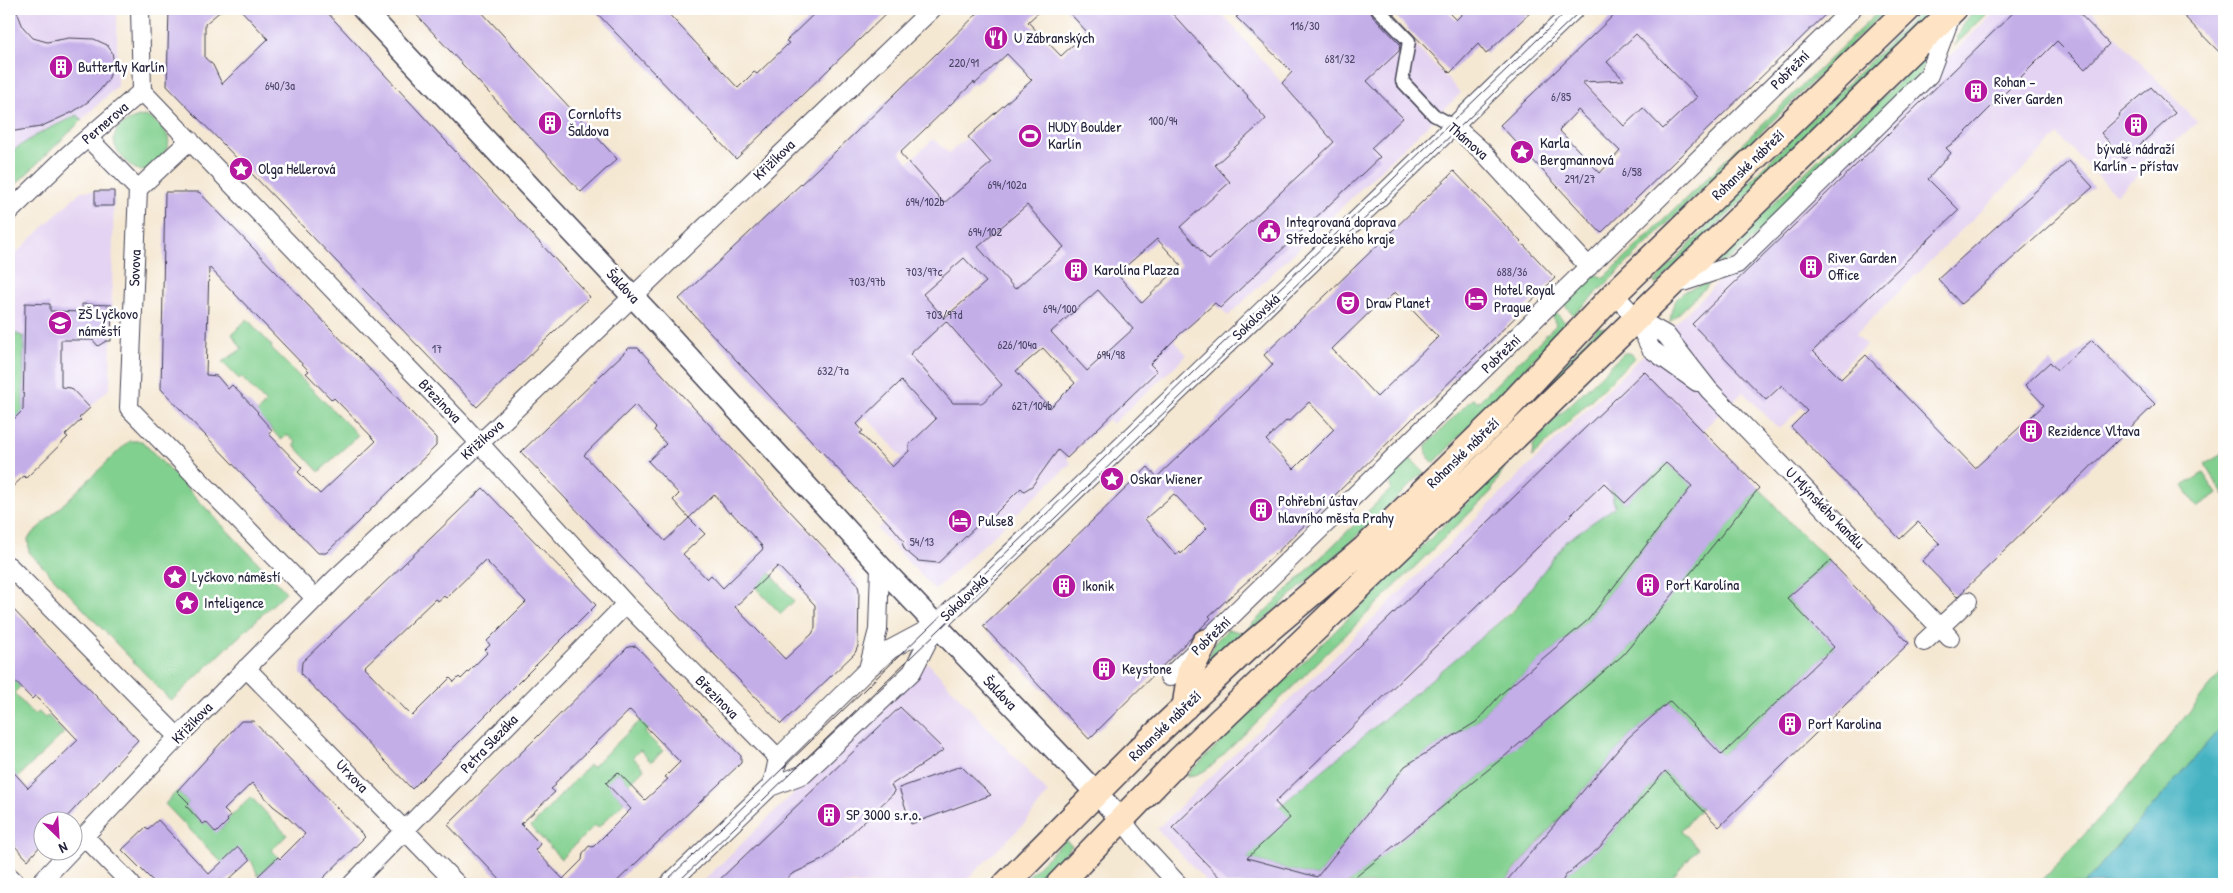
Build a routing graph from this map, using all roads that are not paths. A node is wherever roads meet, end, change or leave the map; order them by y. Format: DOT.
graph roads {
  1 [pos="140,9"];
  2 [pos="363,9"];
  3 [pos="932,9"];
  4 [pos="1378,9"];
  5 [pos="1575,9"];
  6 [pos="1852,9"];
  7 [pos="1908,9"];
  8 [pos="1954,9"];
  9 [pos="142,91"];
  10 [pos="1454,126"];
  11 [pos="88,138"];
  12 [pos="190,140"];
  13 [pos="138,189"];
  14 [pos="9,212"];
  15 [pos="1590,267"];
  16 [pos="1614,294"];
  17 [pos="632,296"];
  18 [pos="1636,318"];
  19 [pos="478,442"];
  20 [pos="9,566"];
  21 [pos="880,566"];
  22 [pos="316,599"];
  23 [pos="1968,600"];
  24 [pos="626,604"];
  25 [pos="936,625"];
  26 [pos="1945,633"];
  27 [pos="1204,642"];
  28 [pos="1924,642"];
  29 [pos="246,668"];
  30 [pos="868,669"];
  31 [pos="1170,677"];
  32 [pos="1184,708"];
  33 [pos="178,737"];
  34 [pos="778,758"];
  35 [pos="770,787"];
  36 [pos="1097,794"];
  37 [pos="1122,819"];
  38 [pos="405,830"];
  39 [pos="85,837"];
  40 [pos="9,876"];
  41 [pos="41,883"];
  42 [pos="17,884"];
  43 [pos="131,884"];
  44 [pos="352,884"];
  45 [pos="458,884"];
  46 [pos="669,884"];
  47 [pos="1006,884"];
  48 [pos="1059,884"];
  49 [pos="1178,884"];
  1 -- 9 [label="street, Pernerova"];
  2 -- 17 [label="street, Šaldova"];
  3 -- 17 [label="street, Křižíkova"];
  4 -- 10 [label="street, Thámova"];
  5 -- 10 [label="street, Sokolovská"];
  6 -- 15 [label="street, Pobřežní"];
  7 -- 16 [label="main road, Rohanské nábřeží"];
  8 -- 18 [label="main road, Rohanské nábřeží"];
  9 -- 11 [label="street, Pernerova"];
  9 -- 12 [label="street, Březinova"];
  10 -- 15 [label="street, Thámova"];
  10 -- 25 [label="street, Sokolovská"];
  11 -- 13 [label="street"];
  11 -- 14 [label="street, Pernerova"];
  12 -- 13 [label="street"];
  12 -- 19 [label="street, Březinova"];
  13 -- 22 [label="street, Sovova"];
  15 -- 27 [label="street, Pobřežní"];
  16 -- 18 [label="street, U Mlýnského kanálu"];
  16 -- 32 [label="main road, Rohanské nábřeží"];
  17 -- 19 [label="street, Křižíkova"];
  17 -- 21 [label="street, Šaldova"];
  18 -- 26 [label="street, U Mlýnského kanálu"];
  18 -- 37 [label="main road, Rohanské nábřeží"];
  19 -- 22 [label="street, Křižíkova"];
  19 -- 24 [label="street, Březinova"];
  20 -- 33 [label="street"];
  21 -- 25 [label="street, Šaldova"];
  21 -- 30 [label="street"];
  22 -- 29 [label="street, Křižíkova"];
  23 -- 26 [label="street"];
  24 -- 34 [label="street, Březinova"];
  24 -- 38 [label="street, Petra Slezáka"];
  25 -- 30 [label="street, Sokolovská"];
  25 -- 35 [label="street, Sokolovská"];
  25 -- 36 [label="street, Šaldova"];
  26 -- 28 [label="street"];
  27 -- 31 [label="street, Pobřežní"];
  27 -- 32 [label="main road"];
  29 -- 33 [label="street, Křižíkova"];
  29 -- 38 [label="street, Urxova"];
  30 -- 34 [label="street, Sokolovská"];
  32 -- 36 [label="main road, Rohanské nábřeží"];
  33 -- 39 [label="street, Křižíkova"];
  34 -- 35 [label="street, Sokolovská"];
  35 -- 46 [label="street, Sokolovská"];
  36 -- 37 [label="street, Šaldova"];
  36 -- 47 [label="main road, Rohanské nábřeží"];
  37 -- 48 [label="main road, Rohanské nábřeží"];
  37 -- 49 [label="street"];
  38 -- 44 [label="street, Petra Slezáka"];
  38 -- 45 [label="street, Urxova"];
  39 -- 41 [label="street, Křižíkova"];
  39 -- 43 [label="street"];
  40 -- 42 [label="street"];
}
